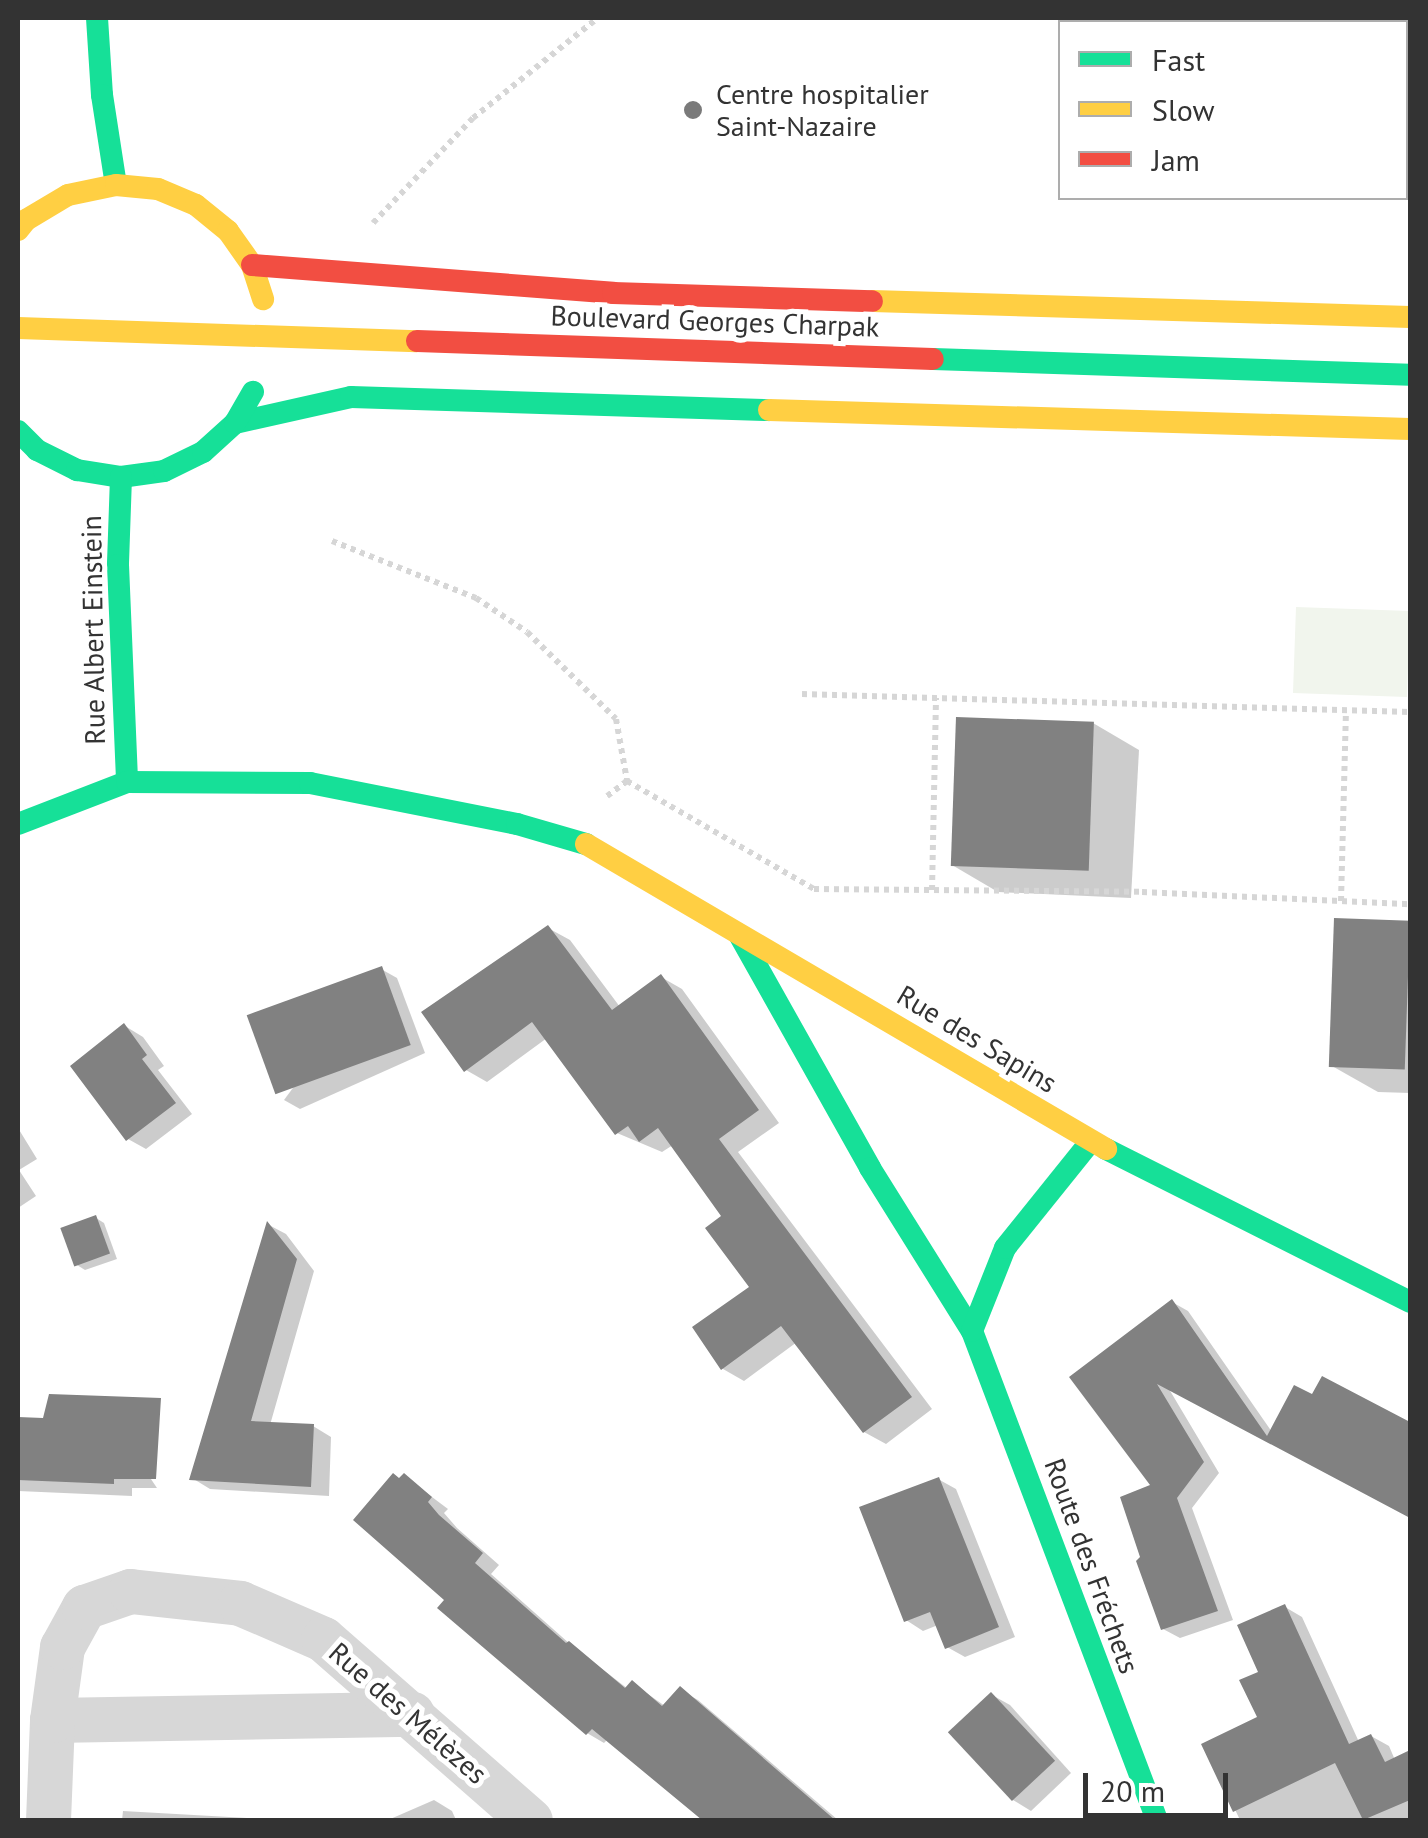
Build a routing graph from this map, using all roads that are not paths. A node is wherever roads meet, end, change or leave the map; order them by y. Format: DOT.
graph roads {
  1 [pos="97,18"];
  2 [pos="116,185"];
  3 [pos="18,230"];
  4 [pos="252,265"];
  5 [pos="1410,316"];
  6 [pos="18,328"];
  7 [pos="264,353"];
  8 [pos="1410,376"];
  9 [pos="235,423"];
  10 [pos="1410,429"];
  11 [pos="18,431"];
  12 [pos="122,477"];
  13 [pos="126,782"];
  14 [pos="18,824"];
  15 [pos="738,934"];
  16 [pos="1091,1141"];
  17 [pos="1410,1302"];
  18 [pos="972,1331"];
  19 [pos="412,1714"];
  20 [pos="52,1720"];
  21 [pos="48,1820"];
  22 [pos="530,1820"];
  23 [pos="1157,1820"];
  1 -- 2 [label="street"];
  2 -- 3 [label="street"];
  2 -- 4 [label="street"];
  4 -- 5 [label="street, Boulevard Georges Charpak"];
  4 -- 7 [label="street"];
  6 -- 7 [label="street, Boulevard Georges Charpak"];
  7 -- 8 [label="street, Boulevard Georges Charpak"];
  7 -- 9 [label="street"];
  9 -- 10 [label="street"];
  9 -- 12 [label="street"];
  11 -- 12 [label="street"];
  12 -- 13 [label="street, Rue Albert Einstein"];
  13 -- 14 [label="street"];
  13 -- 15 [label="street, Rue des Sapins"];
  15 -- 16 [label="street, Rue des Sapins"];
  15 -- 18 [label="street, Route des Fréchets"];
  16 -- 17 [label="street, Rue des Sapins"];
  16 -- 18 [label="street"];
  18 -- 23 [label="street, Route des Fréchets"];
  19 -- 20 [label="street"];
  19 -- 20 [label="street, Rue des Mélèzes"];
  19 -- 22 [label="street, Rue des Mélèzes"];
  20 -- 21 [label="street, Rue des Mélèzes"];
}
